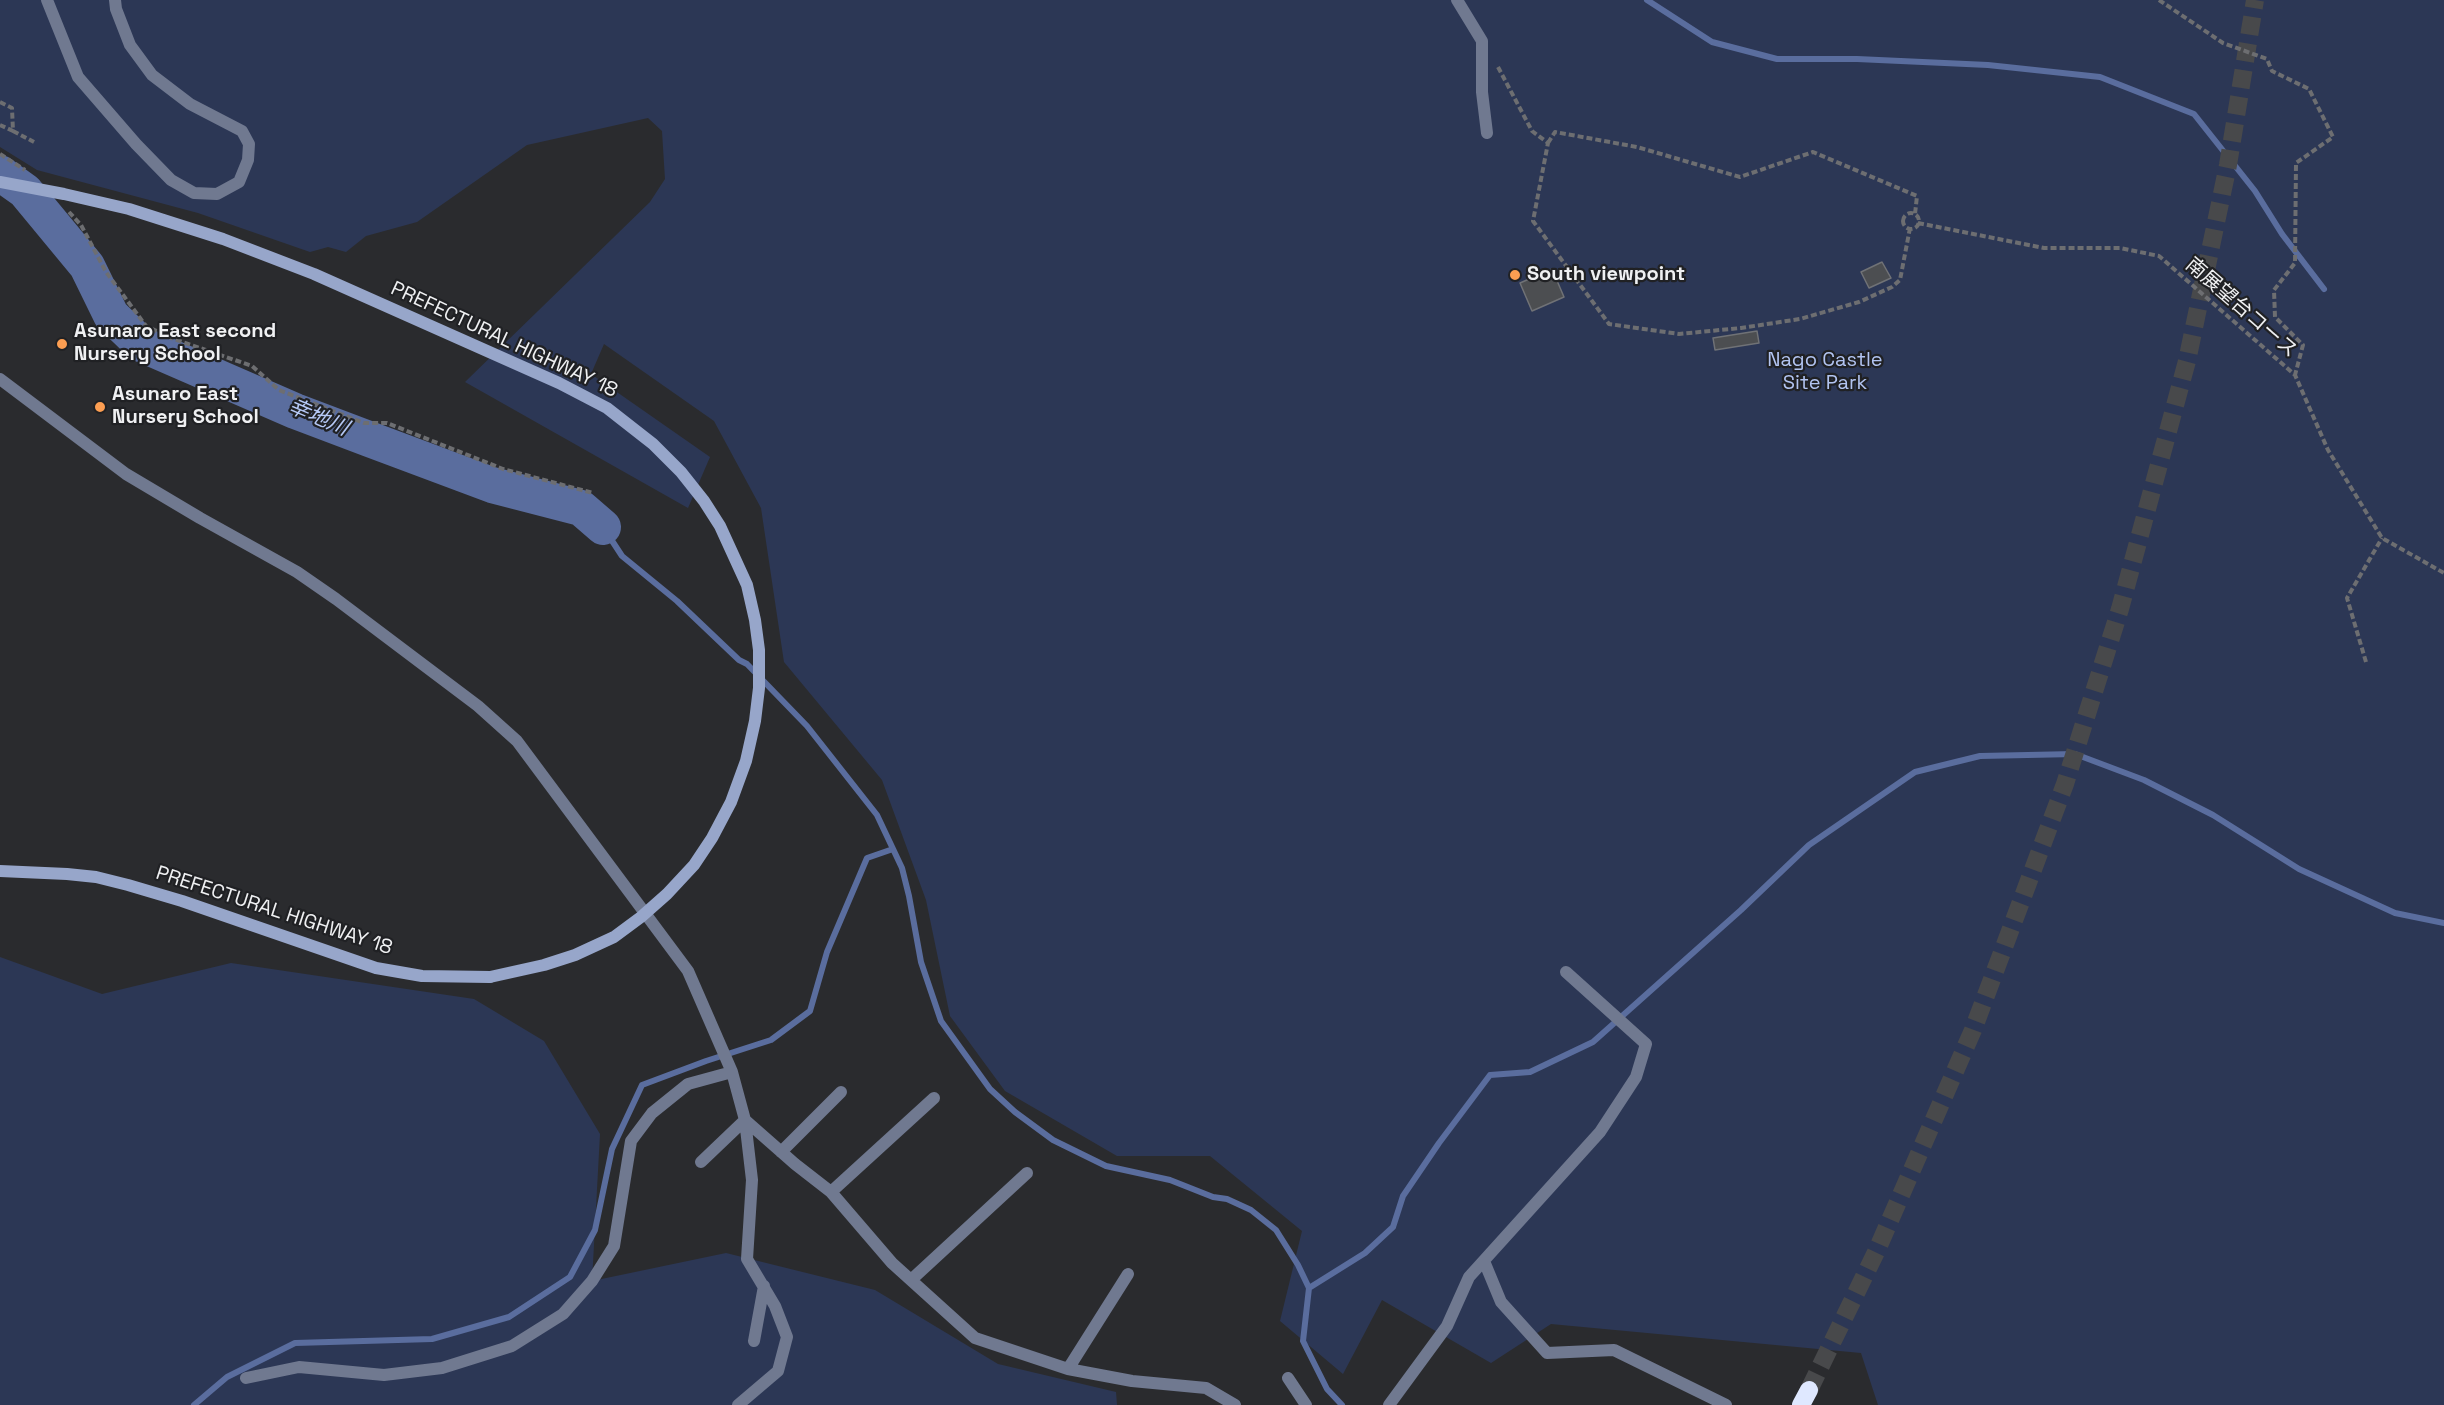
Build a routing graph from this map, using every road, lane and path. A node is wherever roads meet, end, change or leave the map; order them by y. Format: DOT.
graph roads {
  1 [pos="47,0"];
  2 [pos="115,0"];
  3 [pos="1457,0"];
  4 [pos="2159,0"];
  5 [pos="1482,41"];
  6 [pos="0,102"];
  7 [pos="0,125"];
  8 [pos="13,131"];
  9 [pos="1488,133"];
  10 [pos="33,142"];
  11 [pos="1548,143"];
  12 [pos="0,154"];
  13 [pos="34,178"];
  14 [pos="0,182"];
  15 [pos="66,209"];
  16 [pos="1915,214"];
  17 [pos="1918,223"];
  18 [pos="1910,228"];
  19 [pos="2295,375"];
  20 [pos="0,379"];
  21 [pos="592,493"];
  22 [pos="2382,538"];
  23 [pos="2444,573"];
  24 [pos="2366,662"];
  25 [pos="0,871"];
  26 [pos="1566,972"];
  27 [pos="731,1070"];
  28 [pos="841,1092"];
  29 [pos="934,1098"];
  30 [pos="745,1120"];
  31 [pos="781,1152"];
  32 [pos="701,1162"];
  33 [pos="1027,1173"];
  34 [pos="831,1192"];
  35 [pos="1484,1261"];
  36 [pos="1128,1274"];
  37 [pos="911,1280"];
  38 [pos="764,1286"];
  39 [pos="754,1341"];
  40 [pos="1068,1369"];
  41 [pos="246,1378"];
  42 [pos="1288,1378"];
  43 [pos="738,1405"];
  44 [pos="1235,1405"];
  45 [pos="1306,1405"];
  46 [pos="1389,1405"];
  47 [pos="1726,1405"];
  1 -- 2 [label="street"];
  3 -- 5 [label="street"];
  4 -- 19 [label="path"];
  5 -- 9 [label="street"];
  5 -- 11 [label="path"];
  6 -- 8 [label="path"];
  7 -- 8 [label="path"];
  8 -- 10 [label="path"];
  11 -- 16 [label="path"];
  11 -- 18 [label="path"];
  12 -- 13 [label="path"];
  14 -- 25 [label="main road, PREFECTURAL HIGHWAY 18, bridge"];
  15 -- 21 [label="path"];
  16 -- 17 [label="path"];
  16 -- 18 [label="path"];
  17 -- 18 [label="path"];
  17 -- 19 [label="path, 南展望台コース"];
  19 -- 22 [label="path, 南展望台コース"];
  20 -- 27 [label="street"];
  22 -- 23 [label="path, 南展望台コース"];
  22 -- 24 [label="path"];
  26 -- 35 [label="street"];
  27 -- 30 [label="street"];
  27 -- 41 [label="street"];
  28 -- 31 [label="street"];
  29 -- 34 [label="street"];
  30 -- 31 [label="street"];
  30 -- 32 [label="street"];
  30 -- 38 [label="street"];
  31 -- 34 [label="street"];
  33 -- 37 [label="street"];
  34 -- 37 [label="street"];
  35 -- 46 [label="street"];
  35 -- 47 [label="street"];
  36 -- 40 [label="street"];
  37 -- 40 [label="street"];
  38 -- 39 [label="street"];
  38 -- 43 [label="street"];
  40 -- 44 [label="street"];
  42 -- 45 [label="street"];
}
